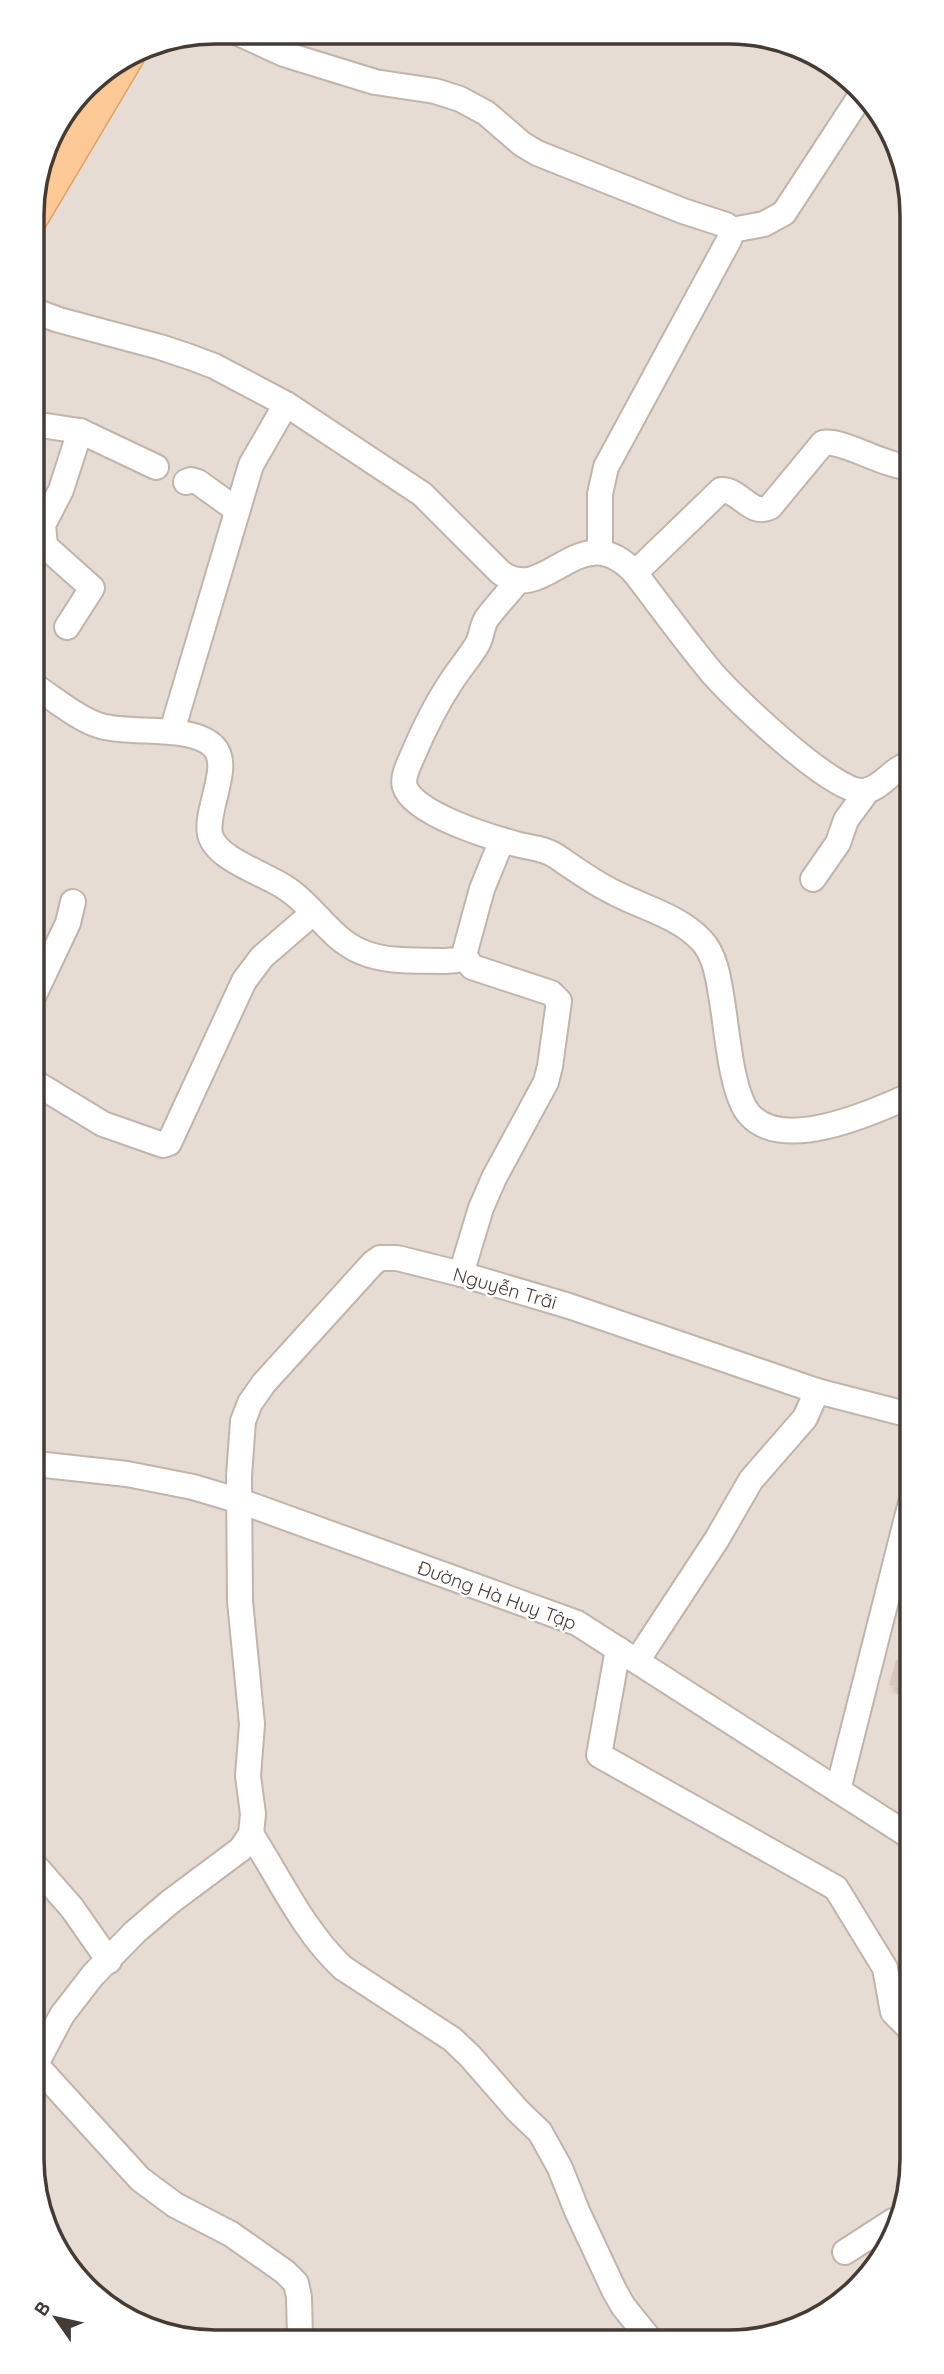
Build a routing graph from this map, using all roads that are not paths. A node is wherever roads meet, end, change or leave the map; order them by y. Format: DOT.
graph roads {
  1 [pos="262,44"];
  2 [pos="118,74"];
  3 [pos="857,101"];
  4 [pos="45,198"];
  5 [pos="732,230"];
  6 [pos="44,314"];
  7 [pos="286,404"];
  8 [pos="44,426"];
  9 [pos="79,431"];
  10 [pos="900,466"];
  11 [pos="156,467"];
  12 [pos="186,482"];
  13 [pos="237,510"];
  14 [pos="44,523"];
  15 [pos="44,536"];
  16 [pos="600,551"];
  17 [pos="635,573"];
  18 [pos="518,581"];
  19 [pos="67,627"];
  20 [pos="44,692"];
  21 [pos="172,732"];
  22 [pos="900,769"];
  23 [pos="868,790"];
  24 [pos="502,840"];
  25 [pos="813,879"];
  26 [pos="73,902"];
  27 [pos="313,913"];
  28 [pos="464,956"];
  29 [pos="44,974"];
  30 [pos="44,1088"];
  31 [pos="900,1100"];
  32 [pos="461,1275"];
  33 [pos="817,1391"];
  34 [pos="900,1412"];
  35 [pos="44,1465"];
  36 [pos="240,1502"];
  37 [pos="900,1545"];
  38 [pos="627,1655"];
  39 [pos="838,1790"];
  40 [pos="900,1830"];
  41 [pos="251,1834"];
  42 [pos="44,1876"];
  43 [pos="110,1961"];
  44 [pos="900,2019"];
  45 [pos="44,2047"];
  46 [pos="44,2072"];
  47 [pos="887,2225"];
  48 [pos="845,2252"];
  49 [pos="300,2330"];
  50 [pos="642,2330"];
  1 -- 5 [label="street"];
  2 -- 4 [label="main road"];
  3 -- 5 [label="street"];
  5 -- 16 [label="street"];
  6 -- 7 [label="street"];
  7 -- 13 [label="street"];
  7 -- 18 [label="street"];
  8 -- 9 [label="street"];
  9 -- 11 [label="street"];
  9 -- 14 [label="street"];
  10 -- 17 [label="street"];
  12 -- 13 [label="street"];
  13 -- 21 [label="street"];
  15 -- 19 [label="street"];
  16 -- 17 [label="street"];
  16 -- 18 [label="street"];
  17 -- 23 [label="street"];
  18 -- 24 [label="street"];
  20 -- 21 [label="street"];
  21 -- 27 [label="street"];
  22 -- 23 [label="street"];
  23 -- 25 [label="street"];
  24 -- 28 [label="street"];
  24 -- 31 [label="street"];
  26 -- 29 [label="street"];
  27 -- 28 [label="street"];
  27 -- 30 [label="street"];
  28 -- 32 [label="street"];
  32 -- 33 [label="street, Nguyễn Trãi"];
  32 -- 36 [label="street, Nguyễn Trãi"];
  33 -- 34 [label="street, Nguyễn Trãi"];
  33 -- 38 [label="street"];
  35 -- 36 [label="street, Đường Hà Huy Tập"];
  36 -- 38 [label="street, Đường Hà Huy Tập"];
  36 -- 41 [label="street, Nguyễn Trãi"];
  37 -- 39 [label="street"];
  38 -- 39 [label="street, Đường Hà Huy Tập"];
  38 -- 44 [label="street"];
  39 -- 40 [label="street, Đường Hà Huy Tập"];
  41 -- 43 [label="street"];
  41 -- 50 [label="street"];
  42 -- 43 [label="street"];
  43 -- 45 [label="street"];
  46 -- 49 [label="street"];
  47 -- 48 [label="street"];
}
